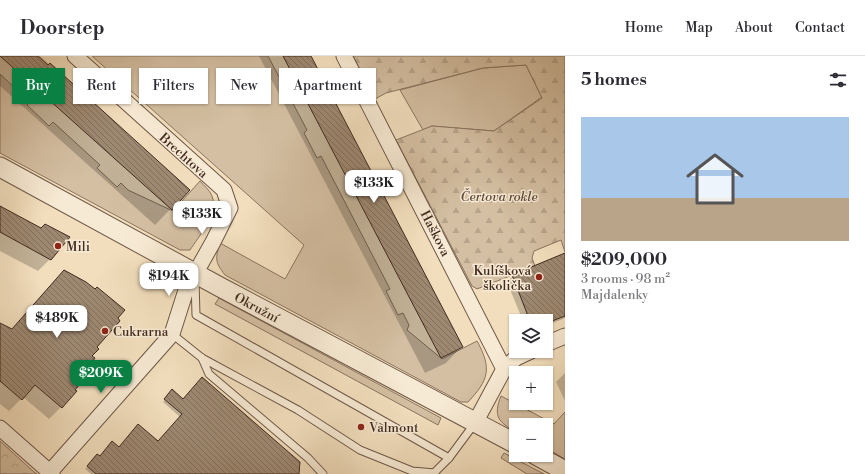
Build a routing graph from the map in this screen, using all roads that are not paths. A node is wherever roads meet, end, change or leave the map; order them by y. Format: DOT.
graph roads {
  1 [pos="75,56"];
  2 [pos="344,56"];
  3 [pos="0,166"];
  4 [pos="196,274"];
  5 [pos="172,334"];
  6 [pos="565,336"];
  7 [pos="553,341"];
  8 [pos="202,358"];
  9 [pos="516,358"];
  10 [pos="504,369"];
  11 [pos="475,423"];
  12 [pos="0,428"];
  13 [pos="509,440"];
  14 [pos="449,458"];
  15 [pos="549,462"];
  16 [pos="565,471"];
  17 [pos="51,473"];
  18 [pos="434,473"];
  19 [pos="323,474"];
  1 -- 4 [label="street, Brechtova"];
  2 -- 10 [label="street, Haškova"];
  3 -- 4 [label="street, Okružní"];
  4 -- 5 [label="street, Brechtova"];
  4 -- 11 [label="street, Okružní"];
  4 -- 14 [label="lane"];
  5 -- 8 [label="lane"];
  5 -- 17 [label="street"];
  6 -- 7 [label="street"];
  8 -- 18 [label="lane"];
  8 -- 19 [label="lane"];
  9 -- 10 [label="street"];
  10 -- 11 [label="street"];
  11 -- 13 [label="street, Okružní"];
  11 -- 14 [label="lane"];
  12 -- 17 [label="street"];
  14 -- 18 [label="lane"];
  15 -- 16 [label="street"];
}
